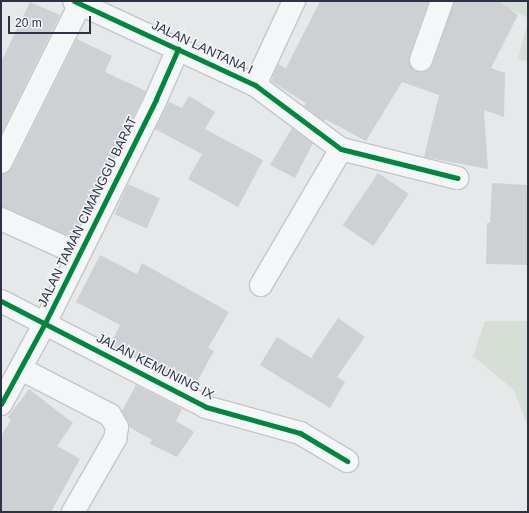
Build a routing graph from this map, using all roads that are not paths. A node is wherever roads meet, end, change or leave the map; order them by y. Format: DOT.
graph roads {
  1 [pos="294,1"];
  2 [pos="442,1"];
  3 [pos="77,2"];
  4 [pos="178,49"];
  5 [pos="421,60"];
  6 [pos="255,85"];
  7 [pos="341,149"];
  8 [pos="1,162"];
  9 [pos="457,178"];
  10 [pos="1,219"];
  11 [pos="79,254"];
  12 [pos="262,285"];
  13 [pos="1,301"];
  14 [pos="45,323"];
  15 [pos="21,369"];
  16 [pos="1,404"];
  17 [pos="347,461"];
  18 [pos="73,512"];
  1 -- 6 [label="street"];
  2 -- 5 [label="street"];
  3 -- 4 [label="street, JALAN LANTANA I"];
  3 -- 8 [label="street"];
  4 -- 6 [label="street, JALAN LANTANA I"];
  4 -- 11 [label="street, JALAN TAMAN CIMANGGU BARAT"];
  6 -- 7 [label="street, JALAN LANTANA I"];
  7 -- 9 [label="street"];
  7 -- 12 [label="street"];
  10 -- 11 [label="street"];
  11 -- 14 [label="street, JALAN TAMAN CIMANGGU BARAT"];
  13 -- 14 [label="street, JALAN KEMUNING IX"];
  14 -- 15 [label="street, JALAN TAMAN CIMANGGU BARAT"];
  14 -- 17 [label="street, JALAN KEMUNING IX"];
  15 -- 16 [label="street, JALAN TAMAN CIMANGGU BARAT"];
  15 -- 18 [label="street"];
}
